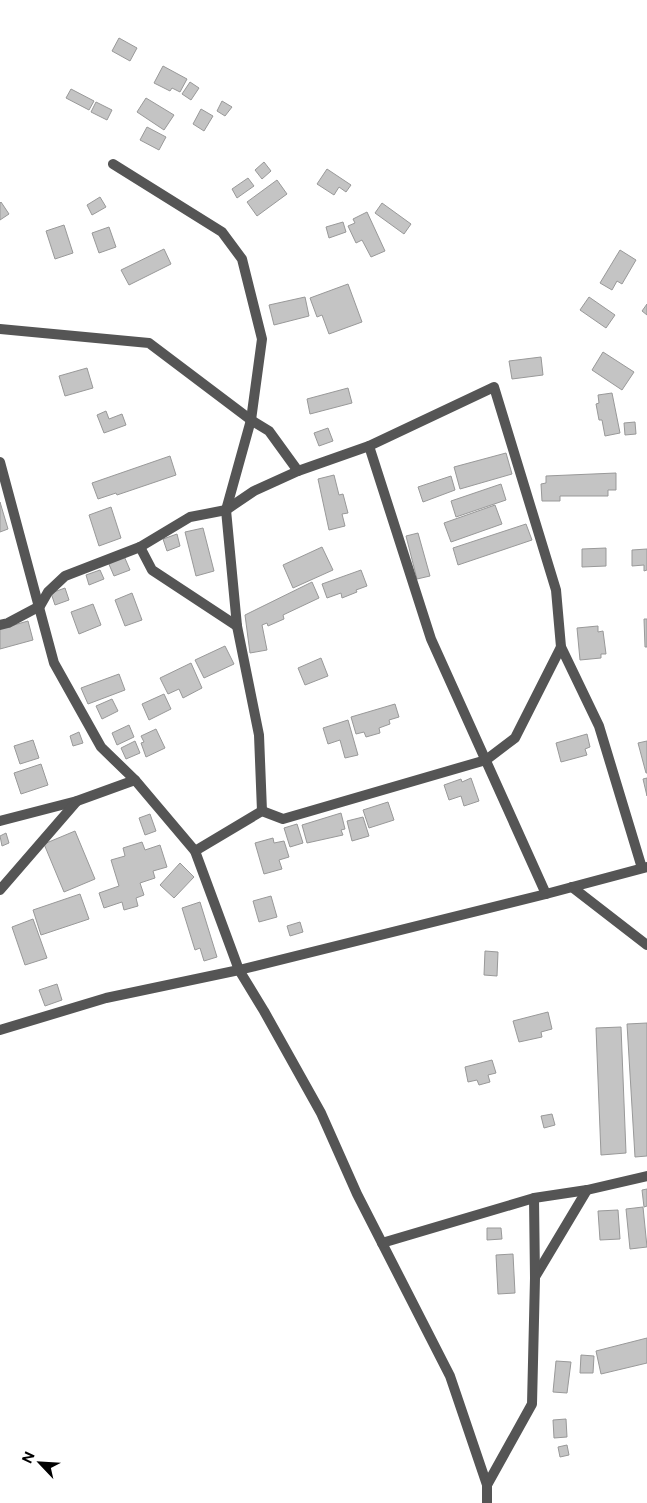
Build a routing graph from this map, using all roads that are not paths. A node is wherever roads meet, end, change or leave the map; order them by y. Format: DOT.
graph roads {
  1 [pos="114,164"];
  2 [pos="0,329"];
  3 [pos="251,420"];
  4 [pos="369,446"];
  5 [pos="0,462"];
  6 [pos="298,471"];
  7 [pos="226,510"];
  8 [pos="140,547"];
  9 [pos="40,606"];
  10 [pos="0,625"];
  11 [pos="237,626"];
  12 [pos="561,647"];
  13 [pos="486,760"];
  14 [pos="134,780"];
  15 [pos="77,801"];
  16 [pos="262,811"];
  17 [pos="0,821"];
  18 [pos="195,851"];
  19 [pos="645,868"];
  20 [pos="572,887"];
  21 [pos="0,890"];
  22 [pos="546,894"];
  23 [pos="647,945"];
  24 [pos="239,970"];
  25 [pos="0,1030"];
  26 [pos="647,1176"];
  27 [pos="587,1190"];
  28 [pos="534,1198"];
  29 [pos="382,1243"];
  30 [pos="535,1278"];
  31 [pos="487,1485"];
  32 [pos="487,1503"];
  1 -- 3 [label="street"];
  2 -- 3 [label="street"];
  3 -- 6 [label="street"];
  3 -- 7 [label="street"];
  4 -- 6 [label="street"];
  4 -- 12 [label="street"];
  4 -- 13 [label="street"];
  5 -- 9 [label="street"];
  6 -- 7 [label="street"];
  7 -- 8 [label="street"];
  7 -- 11 [label="street"];
  8 -- 9 [label="street"];
  8 -- 11 [label="street"];
  9 -- 10 [label="street"];
  9 -- 14 [label="street"];
  11 -- 16 [label="street"];
  12 -- 13 [label="street"];
  12 -- 19 [label="street"];
  13 -- 16 [label="street"];
  13 -- 22 [label="street"];
  14 -- 15 [label="street"];
  14 -- 18 [label="street"];
  15 -- 17 [label="street"];
  15 -- 21 [label="street"];
  16 -- 18 [label="street"];
  18 -- 24 [label="street"];
  19 -- 20 [label="street"];
  20 -- 22 [label="street"];
  20 -- 23 [label="street"];
  22 -- 24 [label="street"];
  24 -- 25 [label="street"];
  24 -- 29 [label="street"];
  26 -- 27 [label="street"];
  27 -- 28 [label="street"];
  27 -- 30 [label="street"];
  28 -- 29 [label="street"];
  28 -- 30 [label="street"];
  29 -- 31 [label="street"];
  30 -- 31 [label="street"];
  31 -- 32 [label="street"];
}
